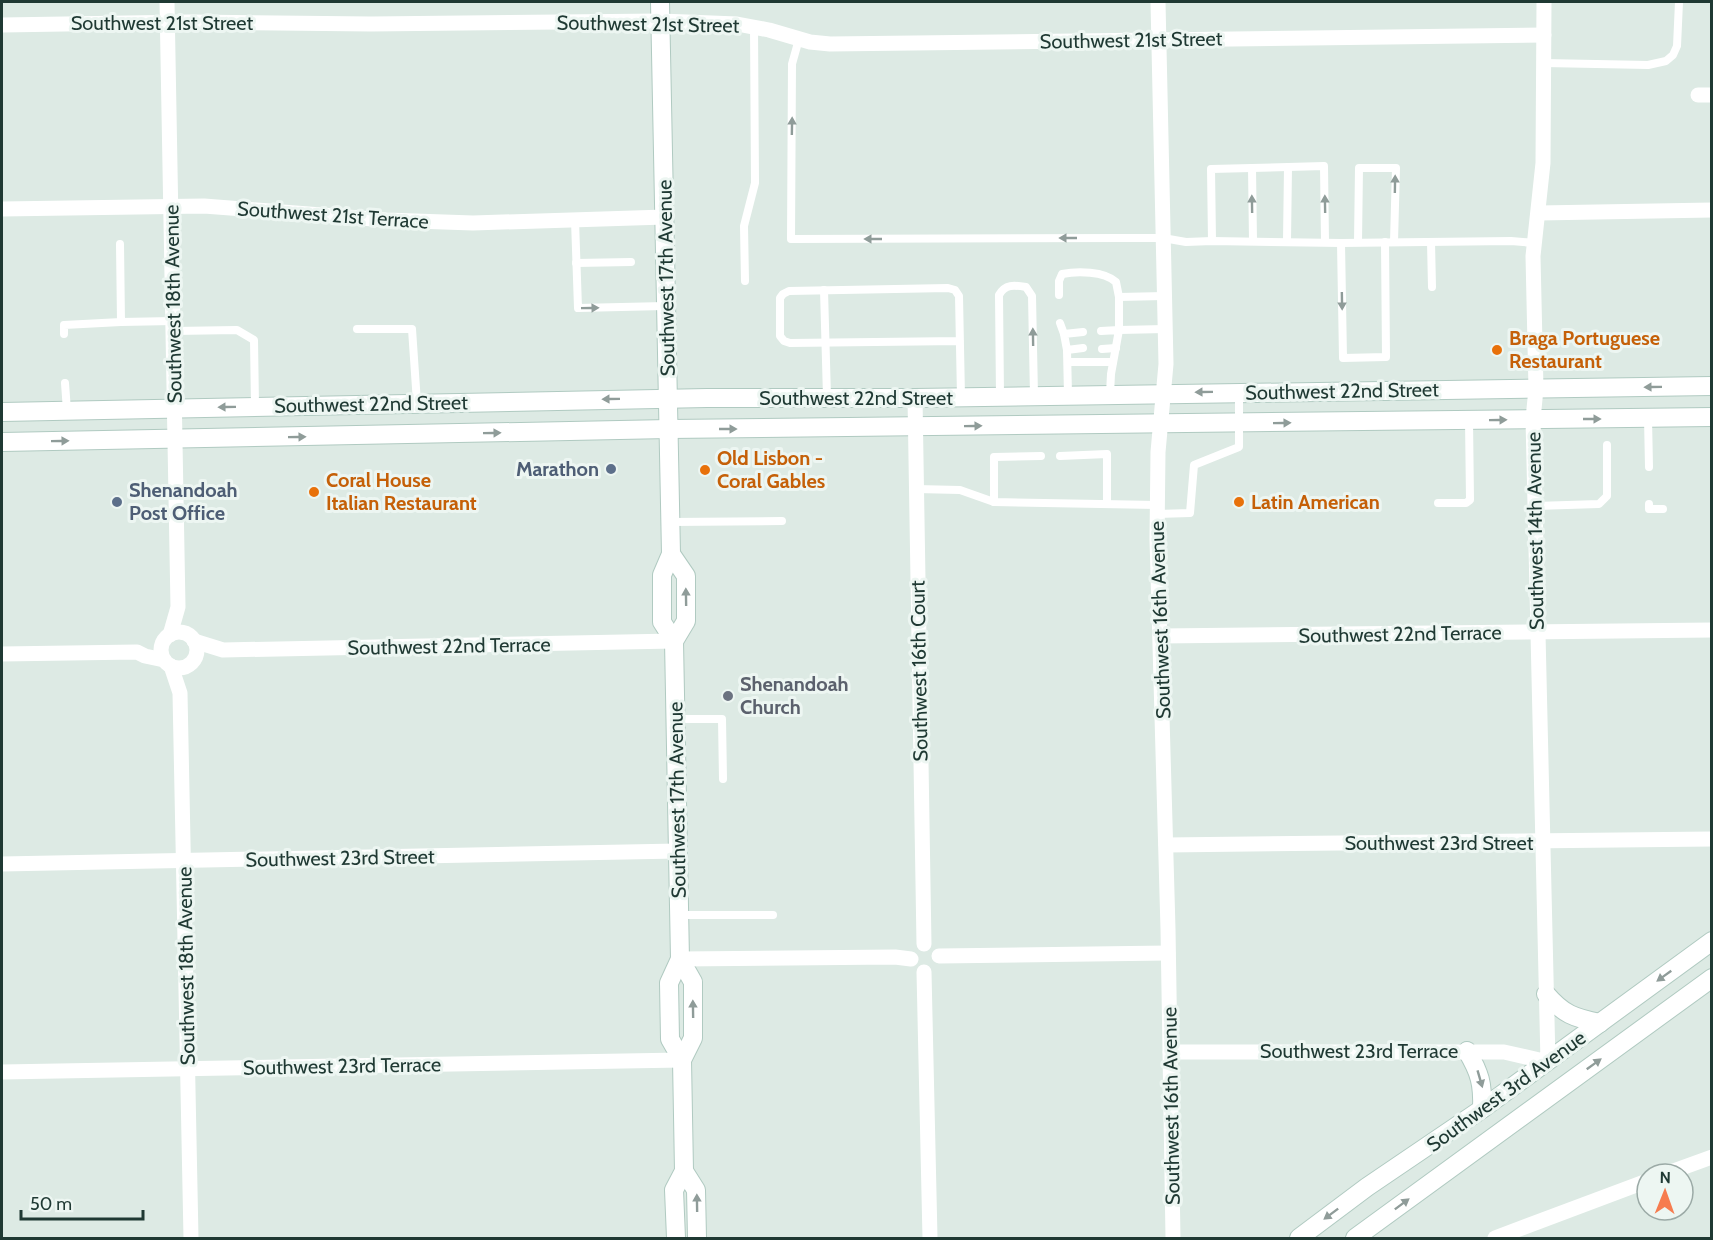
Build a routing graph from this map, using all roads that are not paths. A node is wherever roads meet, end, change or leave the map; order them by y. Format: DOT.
graph roads {
  1 [pos="167,2"];
  2 [pos="660,2"];
  3 [pos="1158,2"];
  4 [pos="1544,2"];
  5 [pos="1679,2"];
  6 [pos="661,21"];
  7 [pos="167,22"];
  8 [pos="2,25"];
  9 [pos="753,27"];
  10 [pos="1544,35"];
  11 [pos="799,39"];
  12 [pos="1159,40"];
  13 [pos="1544,63"];
  14 [pos="1287,167"];
  15 [pos="1252,168"];
  16 [pos="170,206"];
  17 [pos="2,209"];
  18 [pos="1712,210"];
  19 [pos="1539,213"];
  20 [pos="665,217"];
  21 [pos="575,220"];
  22 [pos="1163,238"];
  23 [pos="1212,241"];
  24 [pos="1253,241"];
  25 [pos="1287,241"];
  26 [pos="1326,242"];
  27 [pos="1358,242"];
  28 [pos="1385,242"];
  29 [pos="1394,242"];
  30 [pos="1431,242"];
  31 [pos="1341,243"];
  32 [pos="1534,243"];
  33 [pos="120,244"];
  34 [pos="631,262"];
  35 [pos="576,263"];
  36 [pos="745,281"];
  37 [pos="1432,288"];
  38 [pos="824,290"];
  39 [pos="1059,295"];
  40 [pos="1164,296"];
  41 [pos="1119,297"];
  42 [pos="667,306"];
  43 [pos="121,322"];
  44 [pos="1060,323"];
  45 [pos="174,326"];
  46 [pos="357,329"];
  47 [pos="1165,329"];
  48 [pos="1119,330"];
  49 [pos="1101,331"];
  50 [pos="1083,332"];
  51 [pos="64,334"];
  52 [pos="1064,334"];
  53 [pos="960,340"];
  54 [pos="825,343"];
  55 [pos="1083,348"];
  56 [pos="1116,348"];
  57 [pos="1102,349"];
  58 [pos="1067,350"];
  59 [pos="1068,362"];
  60 [pos="1113,362"];
  61 [pos="65,383"];
  62 [pos="1712,386"];
  63 [pos="1536,389"];
  64 [pos="1239,392"];
  65 [pos="1164,393"];
  66 [pos="1110,394"];
  67 [pos="1068,395"];
  68 [pos="1000,396"];
  69 [pos="1034,396"];
  70 [pos="961,397"];
  71 [pos="669,398"];
  72 [pos="915,398"];
  73 [pos="827,399"];
  74 [pos="417,403"];
  75 [pos="255,406"];
  76 [pos="175,407"];
  77 [pos="67,411"];
  78 [pos="2,412"];
  79 [pos="1712,417"];
  80 [pos="1648,418"];
  81 [pos="1533,419"];
  82 [pos="1469,420"];
  83 [pos="1240,423"];
  84 [pos="1161,424"];
  85 [pos="915,427"];
  86 [pos="669,429"];
  87 [pos="176,439"];
  88 [pos="2,442"];
  89 [pos="1607,445"];
  90 [pos="1041,456"];
  91 [pos="1060,456"];
  92 [pos="1648,467"];
  93 [pos="916,489"];
  94 [pos="994,502"];
  95 [pos="1438,503"];
  96 [pos="1107,504"];
  97 [pos="1649,504"];
  98 [pos="1535,506"];
  99 [pos="1663,509"];
  100 [pos="1157,510"];
  101 [pos="782,521"];
  102 [pos="671,522"];
  103 [pos="178,607"];
  104 [pos="1712,630"];
  105 [pos="1537,632"];
  106 [pos="1161,636"];
  107 [pos="167,638"];
  108 [pos="191,638"];
  109 [pos="674,642"];
  110 [pos="223,650"];
  111 [pos="137,652"];
  112 [pos="2,654"];
  113 [pos="193,662"];
  114 [pos="168,663"];
  115 [pos="180,693"];
  116 [pos="675,719"];
  117 [pos="723,779"];
  118 [pos="1712,839"];
  119 [pos="1542,842"];
  120 [pos="1166,845"];
  121 [pos="678,851"];
  122 [pos="184,861"];
  123 [pos="2,864"];
  124 [pos="679,915"];
  125 [pos="773,915"];
  126 [pos="1712,941"];
  127 [pos="924,944"];
  128 [pos="1168,953"];
  129 [pos="939,956"];
  130 [pos="680,959"];
  131 [pos="911,959"];
  132 [pos="924,972"];
  133 [pos="1712,978"];
  134 [pos="1546,994"];
  135 [pos="1600,1023"];
  136 [pos="1467,1051"];
  137 [pos="1170,1052"];
  138 [pos="682,1060"];
  139 [pos="1548,1062"];
  140 [pos="188,1069"];
  141 [pos="2,1072"];
  142 [pos="1565,1085"];
  143 [pos="1482,1109"];
  144 [pos="1712,1156"];
  145 [pos="1695,1163"];
  146 [pos="684,1171"];
  147 [pos="1635,1186"];
  148 [pos="1308,1236"];
  149 [pos="1365,1236"];
  150 [pos="191,1239"];
  151 [pos="676,1239"];
  152 [pos="698,1239"];
  153 [pos="930,1239"];
  154 [pos="1173,1239"];
  155 [pos="1495,1239"];
  1 -- 7 [label="street, Southwest 18th Avenue"];
  2 -- 6 [label="main road, Southwest 17th Avenue"];
  3 -- 12 [label="street, Southwest 16th Avenue"];
  4 -- 10 [label="street, Southwest 14th Avenue"];
  5 -- 13 [label="lane"];
  6 -- 7 [label="street, Southwest 21st Street"];
  6 -- 9 [label="street, Southwest 21st Street"];
  6 -- 20 [label="main road, Southwest 17th Avenue"];
  7 -- 8 [label="street, Southwest 21st Street"];
  7 -- 16 [label="street, Southwest 18th Avenue"];
  9 -- 11 [label="street, Southwest 21st Street"];
  9 -- 36 [label="lane"];
  10 -- 12 [label="street, Southwest 21st Street"];
  10 -- 13 [label="street, Southwest 14th Avenue"];
  11 -- 12 [label="street, Southwest 21st Street"];
  22 -- 11 [label="lane, one-way"];
  12 -- 22 [label="street, Southwest 16th Avenue"];
  13 -- 19 [label="street, Southwest 14th Avenue"];
  14 -- 15 [label="lane"];
  14 -- 25 [label="lane"];
  26 -- 14 [label="lane, one-way"];
  15 -- 23 [label="lane"];
  24 -- 15 [label="lane, one-way"];
  16 -- 17 [label="street, Southwest 21st Terrace"];
  16 -- 21 [label="street, Southwest 21st Terrace"];
  16 -- 45 [label="street, Southwest 18th Avenue"];
  18 -- 19 [label="street"];
  19 -- 32 [label="street, Southwest 14th Avenue"];
  20 -- 21 [label="street, Southwest 21st Terrace"];
  20 -- 42 [label="main road, Southwest 17th Avenue"];
  21 -- 35 [label="lane"];
  22 -- 23 [label="lane"];
  22 -- 40 [label="street, Southwest 16th Avenue"];
  23 -- 24 [label="lane"];
  24 -- 25 [label="lane"];
  25 -- 26 [label="lane"];
  26 -- 31 [label="lane"];
  27 -- 28 [label="lane"];
  29 -- 27 [label="lane, one-way"];
  27 -- 31 [label="lane"];
  28 -- 29 [label="lane"];
  31 -- 28 [label="lane, one-way"];
  29 -- 30 [label="lane"];
  30 -- 32 [label="lane"];
  30 -- 37 [label="lane"];
  32 -- 63 [label="street, Southwest 14th Avenue"];
  33 -- 43 [label="lane"];
  34 -- 35 [label="lane"];
  35 -- 42 [label="lane, one-way"];
  38 -- 53 [label="lane"];
  38 -- 54 [label="lane"];
  38 -- 54 [label="lane"];
  39 -- 41 [label="lane"];
  40 -- 41 [label="lane"];
  40 -- 47 [label="street, Southwest 16th Avenue"];
  41 -- 48 [label="lane"];
  42 -- 71 [label="main road, Southwest 17th Avenue"];
  43 -- 45 [label="lane"];
  43 -- 51 [label="lane"];
  44 -- 52 [label="lane"];
  45 -- 75 [label="lane"];
  45 -- 76 [label="street, Southwest 18th Avenue"];
  46 -- 74 [label="lane"];
  47 -- 48 [label="lane"];
  47 -- 65 [label="street, Southwest 16th Avenue"];
  48 -- 49 [label="lane"];
  48 -- 56 [label="lane"];
  50 -- 52 [label="lane"];
  52 -- 58 [label="lane"];
  53 -- 54 [label="lane"];
  53 -- 70 [label="lane"];
  54 -- 73 [label="lane"];
  55 -- 58 [label="lane"];
  56 -- 57 [label="lane"];
  56 -- 60 [label="lane"];
  58 -- 59 [label="lane"];
  59 -- 60 [label="lane"];
  59 -- 67 [label="lane"];
  60 -- 66 [label="lane"];
  61 -- 77 [label="lane"];
  62 -- 63 [label="main road, Southwest 22nd Street, one-way"];
  63 -- 64 [label="main road, Southwest 22nd Street"];
  63 -- 81 [label="street, Southwest 14th Avenue"];
  64 -- 65 [label="main road, Southwest 22nd Street, one-way"];
  64 -- 83 [label="lane"];
  65 -- 66 [label="main road, Southwest 22nd Street"];
  65 -- 84 [label="street, Southwest 16th Avenue"];
  66 -- 67 [label="main road, Southwest 22nd Street"];
  67 -- 69 [label="main road, Southwest 22nd Street"];
  68 -- 69 [label="main road, Southwest 22nd Street"];
  69 -- 68 [label="lane, one-way"];
  68 -- 70 [label="main road, Southwest 22nd Street"];
  70 -- 72 [label="main road, Southwest 22nd Street"];
  71 -- 73 [label="main road, Southwest 22nd Street"];
  71 -- 74 [label="main road, Southwest 22nd Street, one-way"];
  71 -- 86 [label="main road, Southwest 17th Avenue"];
  72 -- 73 [label="main road, Southwest 22nd Street"];
  72 -- 85 [label="street, Southwest 16th Court"];
  74 -- 75 [label="main road, Southwest 22nd Street"];
  75 -- 76 [label="main road, Southwest 22nd Street, one-way"];
  76 -- 77 [label="main road, Southwest 22nd Street"];
  76 -- 87 [label="street, Southwest 18th Avenue"];
  77 -- 78 [label="main road, Southwest 22nd Street"];
  79 -- 80 [label="main road, Southwest 22nd Street"];
  81 -- 80 [label="main road, Southwest 22nd Street, one-way"];
  80 -- 92 [label="lane"];
  82 -- 81 [label="main road, Southwest 22nd Street, one-way"];
  81 -- 98 [label="street, Southwest 14th Avenue"];
  83 -- 82 [label="main road, Southwest 22nd Street, one-way"];
  82 -- 95 [label="lane"];
  83 -- 84 [label="main road, Southwest 22nd Street"];
  83 -- 100 [label="lane"];
  85 -- 84 [label="main road, Southwest 22nd Street, one-way"];
  84 -- 100 [label="street, Southwest 16th Avenue"];
  86 -- 85 [label="main road, Southwest 22nd Street, one-way"];
  85 -- 93 [label="street, Southwest 16th Court"];
  87 -- 86 [label="main road, Southwest 22nd Street, one-way"];
  86 -- 102 [label="main road, Southwest 17th Avenue"];
  88 -- 87 [label="main road, Southwest 22nd Street, one-way"];
  87 -- 103 [label="street, Southwest 18th Avenue"];
  89 -- 98 [label="lane"];
  90 -- 94 [label="lane"];
  91 -- 96 [label="lane"];
  93 -- 94 [label="lane"];
  93 -- 127 [label="street, Southwest 16th Court"];
  94 -- 96 [label="lane"];
  96 -- 100 [label="lane"];
  97 -- 99 [label="lane"];
  98 -- 105 [label="street, Southwest 14th Avenue"];
  100 -- 106 [label="street, Southwest 16th Avenue"];
  101 -- 102 [label="lane"];
  102 -- 109 [label="main road, Southwest 17th Avenue"];
  103 -- 107 [label="street, Southwest 18th Avenue"];
  103 -- 108 [label="street, Southwest 18th Avenue"];
  104 -- 105 [label="street, Southwest 22nd Terrace"];
  105 -- 106 [label="street, Southwest 22nd Terrace"];
  105 -- 119 [label="street, Southwest 14th Avenue"];
  106 -- 120 [label="street, Southwest 16th Avenue"];
  107 -- 108 [label="street"];
  107 -- 111 [label="street"];
  107 -- 114 [label="street"];
  108 -- 110 [label="street, Southwest 22nd Terrace"];
  108 -- 113 [label="street"];
  109 -- 110 [label="street, Southwest 22nd Terrace"];
  109 -- 116 [label="main road, Southwest 17th Avenue"];
  110 -- 113 [label="street, Southwest 22nd Terrace"];
  111 -- 112 [label="street"];
  111 -- 114 [label="street"];
  113 -- 114 [label="street"];
  113 -- 115 [label="street, Southwest 18th Avenue"];
  114 -- 115 [label="street, Southwest 18th Avenue"];
  115 -- 122 [label="street, Southwest 18th Avenue"];
  116 -- 117 [label="lane"];
  116 -- 121 [label="main road, Southwest 17th Avenue"];
  118 -- 119 [label="street, Southwest 23rd Street"];
  119 -- 120 [label="street, Southwest 23rd Street"];
  119 -- 134 [label="street, Southwest 14th Avenue"];
  120 -- 128 [label="street, Southwest 16th Avenue"];
  121 -- 122 [label="street, Southwest 23rd Street"];
  121 -- 124 [label="main road, Southwest 17th Avenue"];
  122 -- 123 [label="street, Southwest 23rd Street"];
  122 -- 140 [label="street, Southwest 18th Avenue"];
  124 -- 125 [label="lane"];
  124 -- 130 [label="main road, Southwest 17th Avenue"];
  126 -- 135 [label="main road, Southwest 3rd Avenue, one-way"];
  127 -- 129 [label="street"];
  127 -- 131 [label="street"];
  128 -- 129 [label="street"];
  128 -- 137 [label="street, Southwest 16th Avenue"];
  129 -- 132 [label="street"];
  130 -- 131 [label="street"];
  130 -- 138 [label="main road, Southwest 17th Avenue"];
  131 -- 132 [label="street"];
  132 -- 153 [label="street"];
  142 -- 133 [label="main road, Southwest 3rd Avenue, one-way"];
  134 -- 135 [label="main road"];
  134 -- 139 [label="street, Southwest 14th Avenue"];
  135 -- 139 [label="main road, Southwest 3rd Avenue"];
  136 -- 137 [label="street, Southwest 23rd Terrace"];
  136 -- 139 [label="street, Southwest 23rd Terrace"];
  136 -- 143 [label="main road, one-way"];
  137 -- 154 [label="street, Southwest 16th Avenue"];
  138 -- 140 [label="street, Southwest 23rd Terrace"];
  138 -- 146 [label="main road, Southwest 17th Avenue"];
  139 -- 142 [label="main road"];
  139 -- 143 [label="main road, Southwest 3rd Avenue"];
  140 -- 141 [label="street, Southwest 23rd Terrace"];
  140 -- 150 [label="street, Southwest 18th Avenue"];
  149 -- 142 [label="main road, Southwest 3rd Avenue, one-way"];
  143 -- 148 [label="main road, Southwest 3rd Avenue, one-way"];
  144 -- 145 [label="street"];
  146 -- 151 [label="main road, Southwest 17th Avenue"];
  152 -- 146 [label="main road, Southwest 17th Avenue, one-way"];
  147 -- 155 [label="street"];
}
